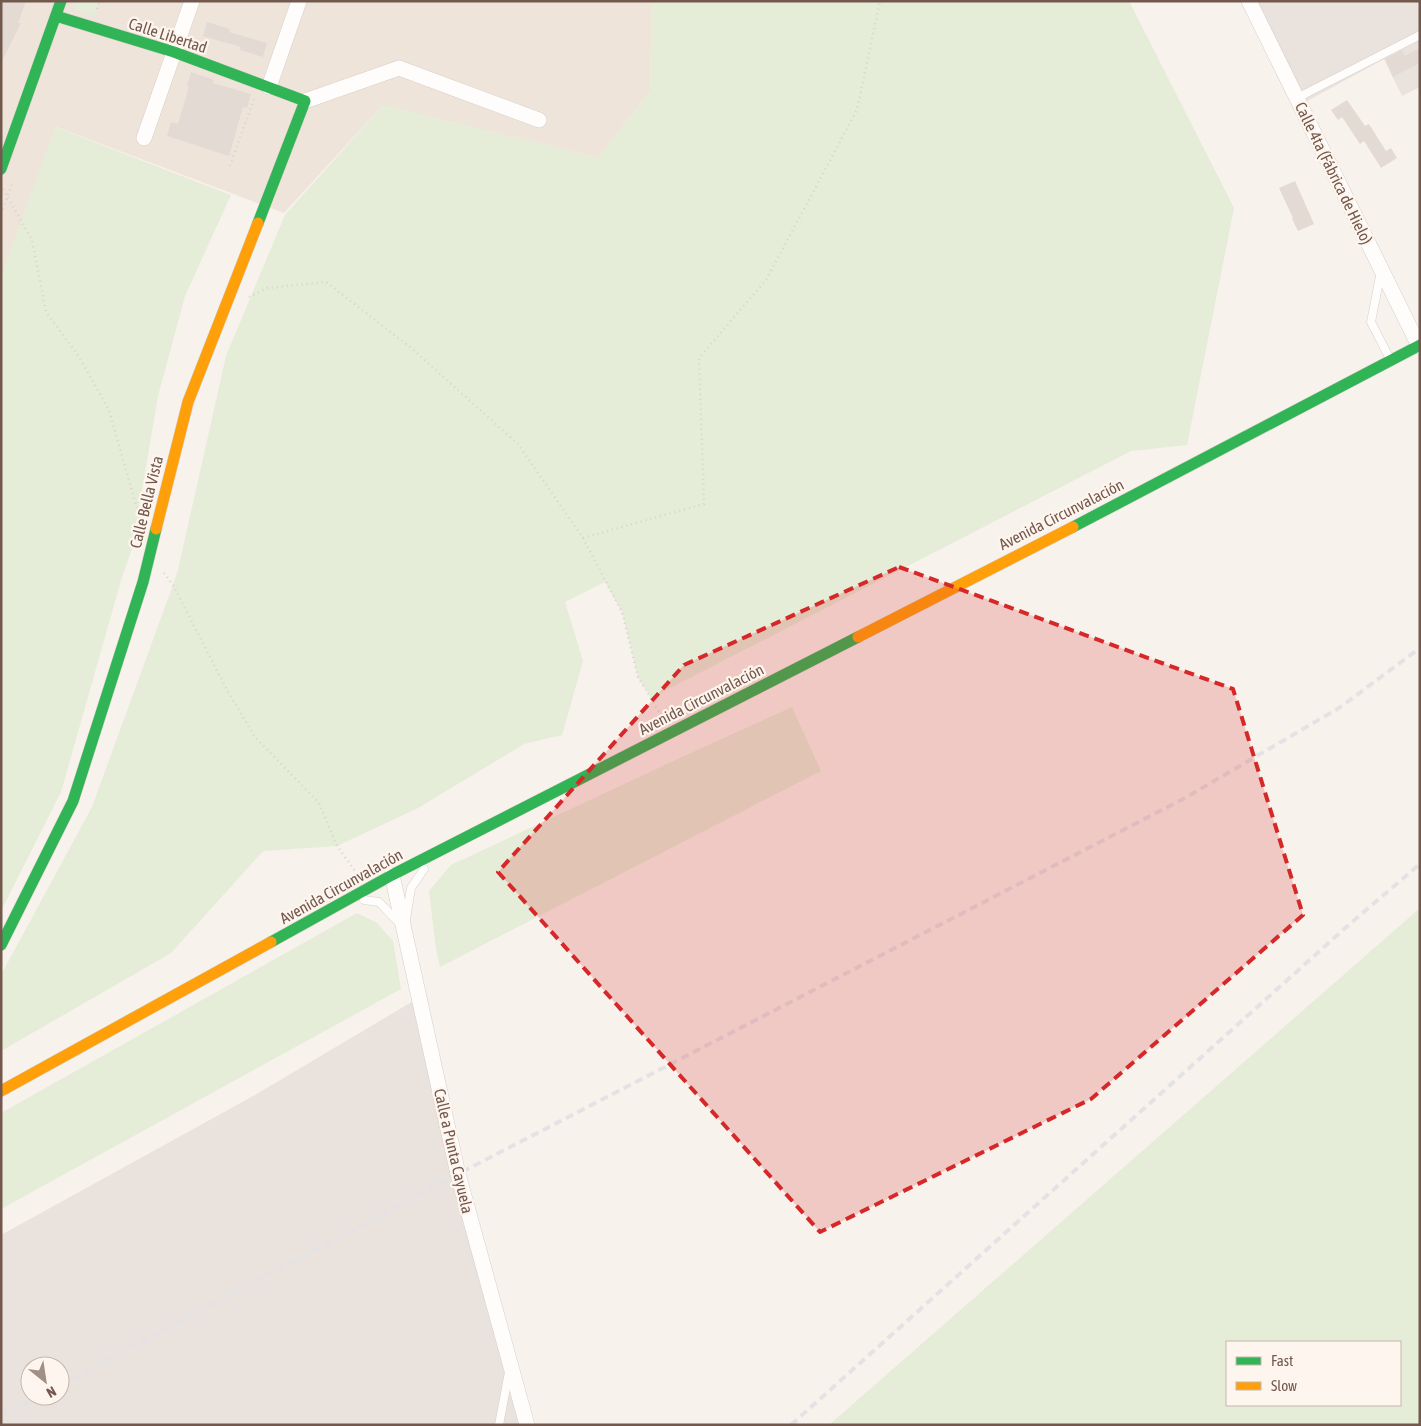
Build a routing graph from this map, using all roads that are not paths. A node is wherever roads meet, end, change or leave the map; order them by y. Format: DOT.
graph roads {
  1 [pos="62,1"];
  2 [pos="192,1"];
  3 [pos="299,1"];
  4 [pos="1249,1"];
  5 [pos="56,16"];
  6 [pos="1420,35"];
  7 [pos="174,52"];
  8 [pos="269,87"];
  9 [pos="1297,98"];
  10 [pos="305,100"];
  11 [pos="539,120"];
  12 [pos="144,138"];
  13 [pos="1,169"];
  14 [pos="1381,269"];
  15 [pos="1419,345"];
  16 [pos="1391,360"];
  17 [pos="433,854"];
  18 [pos="392,875"];
  19 [pos="351,898"];
  20 [pos="404,928"];
  21 [pos="1,945"];
  22 [pos="1,1091"];
  23 [pos="510,1366"];
  24 [pos="500,1425"];
  25 [pos="527,1425"];
  1 -- 5 [label="main road"];
  2 -- 7 [label="street"];
  3 -- 8 [label="street"];
  4 -- 9 [label="street, Calle 4ta (Fábrica de Hielo)"];
  5 -- 7 [label="main road, Calle Libertad"];
  5 -- 13 [label="main road"];
  6 -- 9 [label="lane"];
  7 -- 8 [label="main road, Calle Libertad"];
  7 -- 12 [label="street"];
  8 -- 10 [label="main road"];
  9 -- 14 [label="street, Calle 4ta (Fábrica de Hielo)"];
  10 -- 11 [label="street"];
  10 -- 21 [label="main road, Calle Bella Vista"];
  14 -- 15 [label="street, Calle 4ta (Fábrica de Hielo)"];
  14 -- 16 [label="lane"];
  15 -- 16 [label="main road, Avenida Circunvalación"];
  16 -- 17 [label="main road, Avenida Circunvalación"];
  17 -- 18 [label="main road, Avenida Circunvalación"];
  17 -- 20 [label="lane"];
  18 -- 19 [label="main road, Avenida Circunvalación"];
  18 -- 20 [label="street, Calle a Punta Cayuela"];
  19 -- 20 [label="lane"];
  19 -- 22 [label="main road, Avenida Circunvalación"];
  20 -- 23 [label="street, Calle a Punta Cayuela"];
  23 -- 24 [label="lane"];
  23 -- 25 [label="street, Calle a Punta Cayuela"];
}
